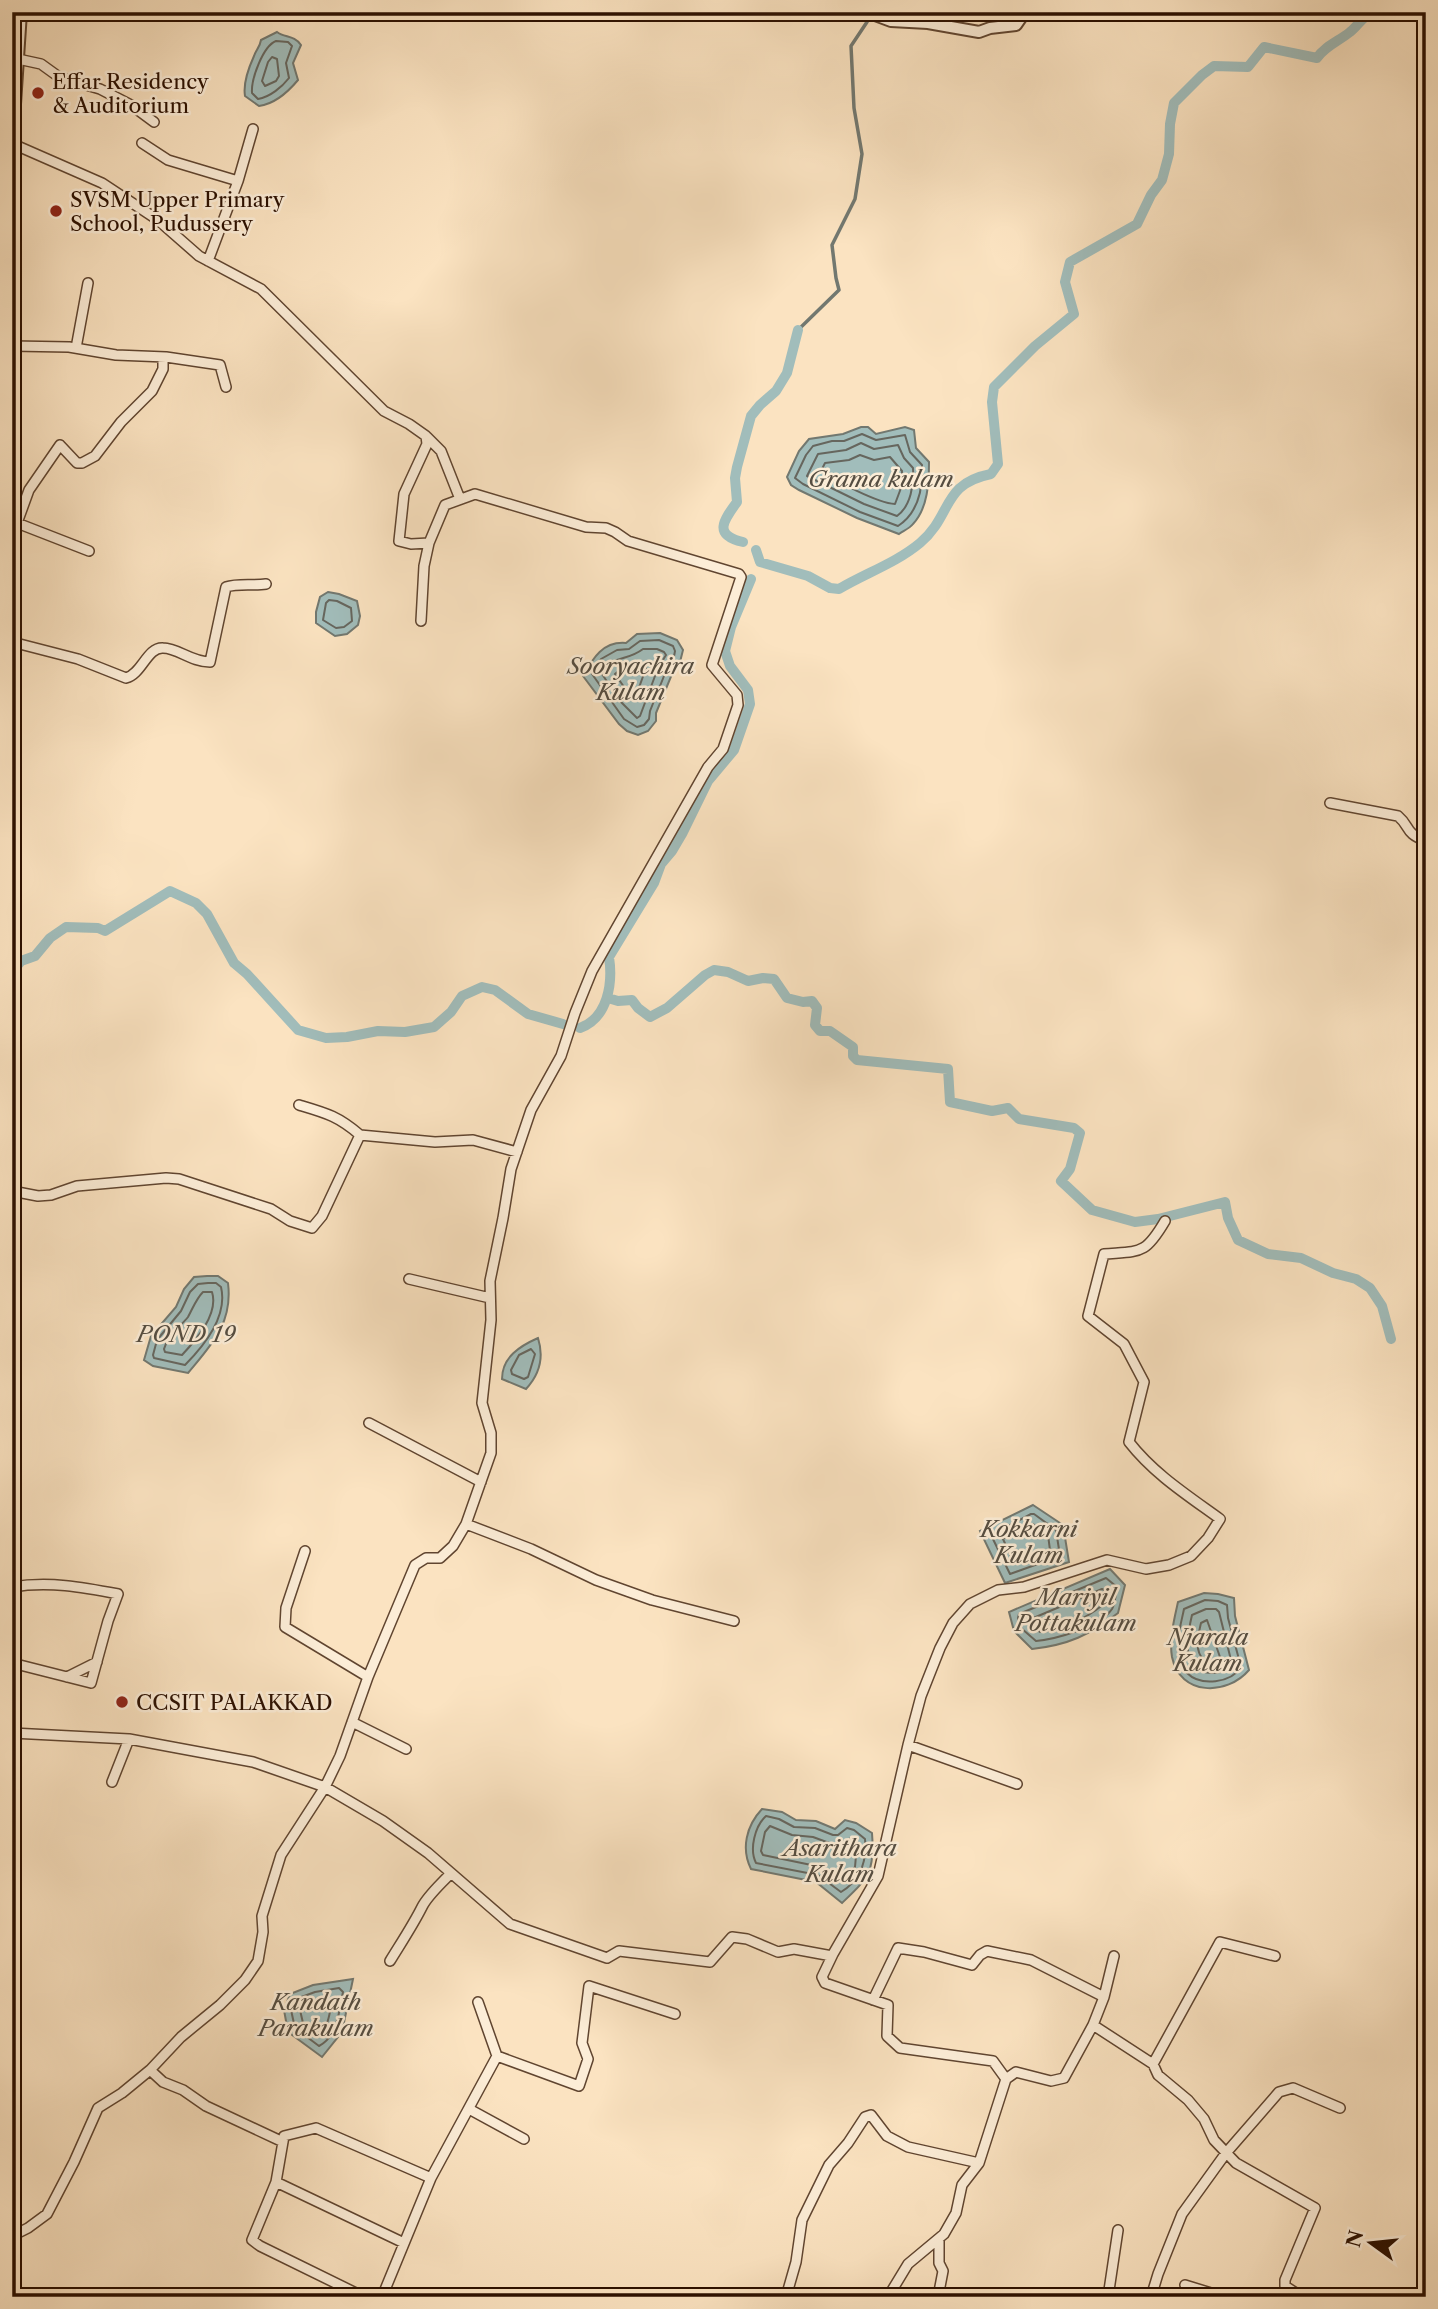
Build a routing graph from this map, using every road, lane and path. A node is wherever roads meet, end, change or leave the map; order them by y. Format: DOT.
graph roads {
  1 [pos="29,12"];
  2 [pos="867,12"];
  3 [pos="1025,12"];
  4 [pos="880,15"];
  5 [pos="21,18"];
  6 [pos="18,60"];
  7 [pos="154,122"];
  8 [pos="253,129"];
  9 [pos="142,143"];
  10 [pos="13,144"];
  11 [pos="12,150"];
  12 [pos="238,181"];
  13 [pos="208,261"];
  14 [pos="88,283"];
  15 [pos="12,346"];
  16 [pos="76,348"];
  17 [pos="163,357"];
  18 [pos="226,387"];
  19 [pos="426,436"];
  20 [pos="460,499"];
  21 [pos="15,523"];
  22 [pos="429,543"];
  23 [pos="89,551"];
  24 [pos="266,584"];
  25 [pos="421,621"];
  26 [pos="12,642"];
  27 [pos="1330,803"];
  28 [pos="1426,841"];
  29 [pos="299,1105"];
  30 [pos="360,1135"];
  31 [pos="517,1152"];
  32 [pos="12,1191"];
  33 [pos="1165,1221"];
  34 [pos="409,1279"];
  35 [pos="490,1298"];
  36 [pos="369,1423"];
  37 [pos="481,1482"];
  38 [pos="466,1524"];
  39 [pos="305,1550"];
  40 [pos="12,1587"];
  41 [pos="734,1621"];
  42 [pos="97,1662"];
  43 [pos="12,1663"];
  44 [pos="66,1677"];
  45 [pos="368,1677"];
  46 [pos="352,1722"];
  47 [pos="12,1733"];
  48 [pos="129,1739"];
  49 [pos="908,1745"];
  50 [pos="406,1749"];
  51 [pos="112,1782"];
  52 [pos="1017,1784"];
  53 [pos="325,1787"];
  54 [pos="451,1873"];
  55 [pos="832,1956"];
  56 [pos="1114,1956"];
  57 [pos="1275,1956"];
  58 [pos="390,1961"];
  59 [pos="1104,1997"];
  60 [pos="873,2000"];
  61 [pos="478,2002"];
  62 [pos="675,2014"];
  63 [pos="1093,2025"];
  64 [pos="497,2056"];
  65 [pos="1153,2064"];
  66 [pos="149,2070"];
  67 [pos="1006,2079"];
  68 [pos="1340,2108"];
  69 [pos="469,2109"];
  70 [pos="524,2139"];
  71 [pos="283,2141"];
  72 [pos="1226,2153"];
  73 [pos="979,2163"];
  74 [pos="431,2178"];
  75 [pos="276,2182"];
  76 [pos="1118,2230"];
  77 [pos="12,2236"];
  78 [pos="939,2239"];
  79 [pos="404,2243"];
  80 [pos="1185,2285"];
  81 [pos="364,2297"];
  82 [pos="382,2297"];
  83 [pos="786,2297"];
  84 [pos="888,2297"];
  85 [pos="938,2297"];
  86 [pos="1108,2297"];
  87 [pos="1151,2297"];
  88 [pos="1224,2297"];
  89 [pos="1302,2297"];
  1 -- 5 [label="street"];
  2 -- 4 [label="street"];
  3 -- 4 [label="street"];
  5 -- 6 [label="street"];
  6 -- 7 [label="street"];
  6 -- 10 [label="street"];
  8 -- 12 [label="street"];
  9 -- 12 [label="street"];
  10 -- 11 [label="street"];
  10 -- 13 [label="street"];
  12 -- 13 [label="street"];
  13 -- 19 [label="street"];
  14 -- 16 [label="street"];
  15 -- 16 [label="street"];
  16 -- 17 [label="street"];
  17 -- 18 [label="street"];
  17 -- 21 [label="street"];
  19 -- 20 [label="street"];
  19 -- 22 [label="street"];
  20 -- 22 [label="street"];
  20 -- 31 [label="street"];
  21 -- 23 [label="street"];
  22 -- 25 [label="street"];
  24 -- 26 [label="street"];
  27 -- 28 [label="street"];
  29 -- 30 [label="street"];
  30 -- 31 [label="street"];
  30 -- 32 [label="street"];
  31 -- 35 [label="street"];
  33 -- 49 [label="street"];
  34 -- 35 [label="street"];
  35 -- 37 [label="street"];
  36 -- 37 [label="street"];
  37 -- 38 [label="street"];
  38 -- 41 [label="street"];
  38 -- 45 [label="street"];
  39 -- 45 [label="street"];
  40 -- 42 [label="street"];
  42 -- 44 [label="street"];
  42 -- 44 [label="street"];
  43 -- 44 [label="street"];
  45 -- 46 [label="street"];
  46 -- 50 [label="street"];
  46 -- 53 [label="street"];
  47 -- 48 [label="street"];
  48 -- 51 [label="street"];
  48 -- 53 [label="street"];
  49 -- 52 [label="street"];
  49 -- 55 [label="street"];
  53 -- 54 [label="street"];
  53 -- 66 [label="street"];
  54 -- 55 [label="street"];
  54 -- 58 [label="street"];
  55 -- 60 [label="street"];
  56 -- 59 [label="street"];
  57 -- 65 [label="street"];
  59 -- 60 [label="street"];
  59 -- 63 [label="street"];
  60 -- 67 [label="street"];
  61 -- 64 [label="street"];
  62 -- 64 [label="street"];
  63 -- 65 [label="street"];
  63 -- 67 [label="street"];
  64 -- 69 [label="street"];
  65 -- 72 [label="street"];
  66 -- 71 [label="street"];
  66 -- 77 [label="street"];
  67 -- 73 [label="street"];
  68 -- 72 [label="street"];
  69 -- 70 [label="street"];
  69 -- 74 [label="street"];
  71 -- 74 [label="street"];
  71 -- 75 [label="street"];
  72 -- 87 [label="street"];
  72 -- 89 [label="street"];
  73 -- 78 [label="street"];
  73 -- 83 [label="street"];
  74 -- 79 [label="street"];
  75 -- 79 [label="street"];
  75 -- 81 [label="street"];
  76 -- 86 [label="street"];
  78 -- 84 [label="street"];
  78 -- 85 [label="street"];
  79 -- 82 [label="street"];
  80 -- 88 [label="street"];
}
